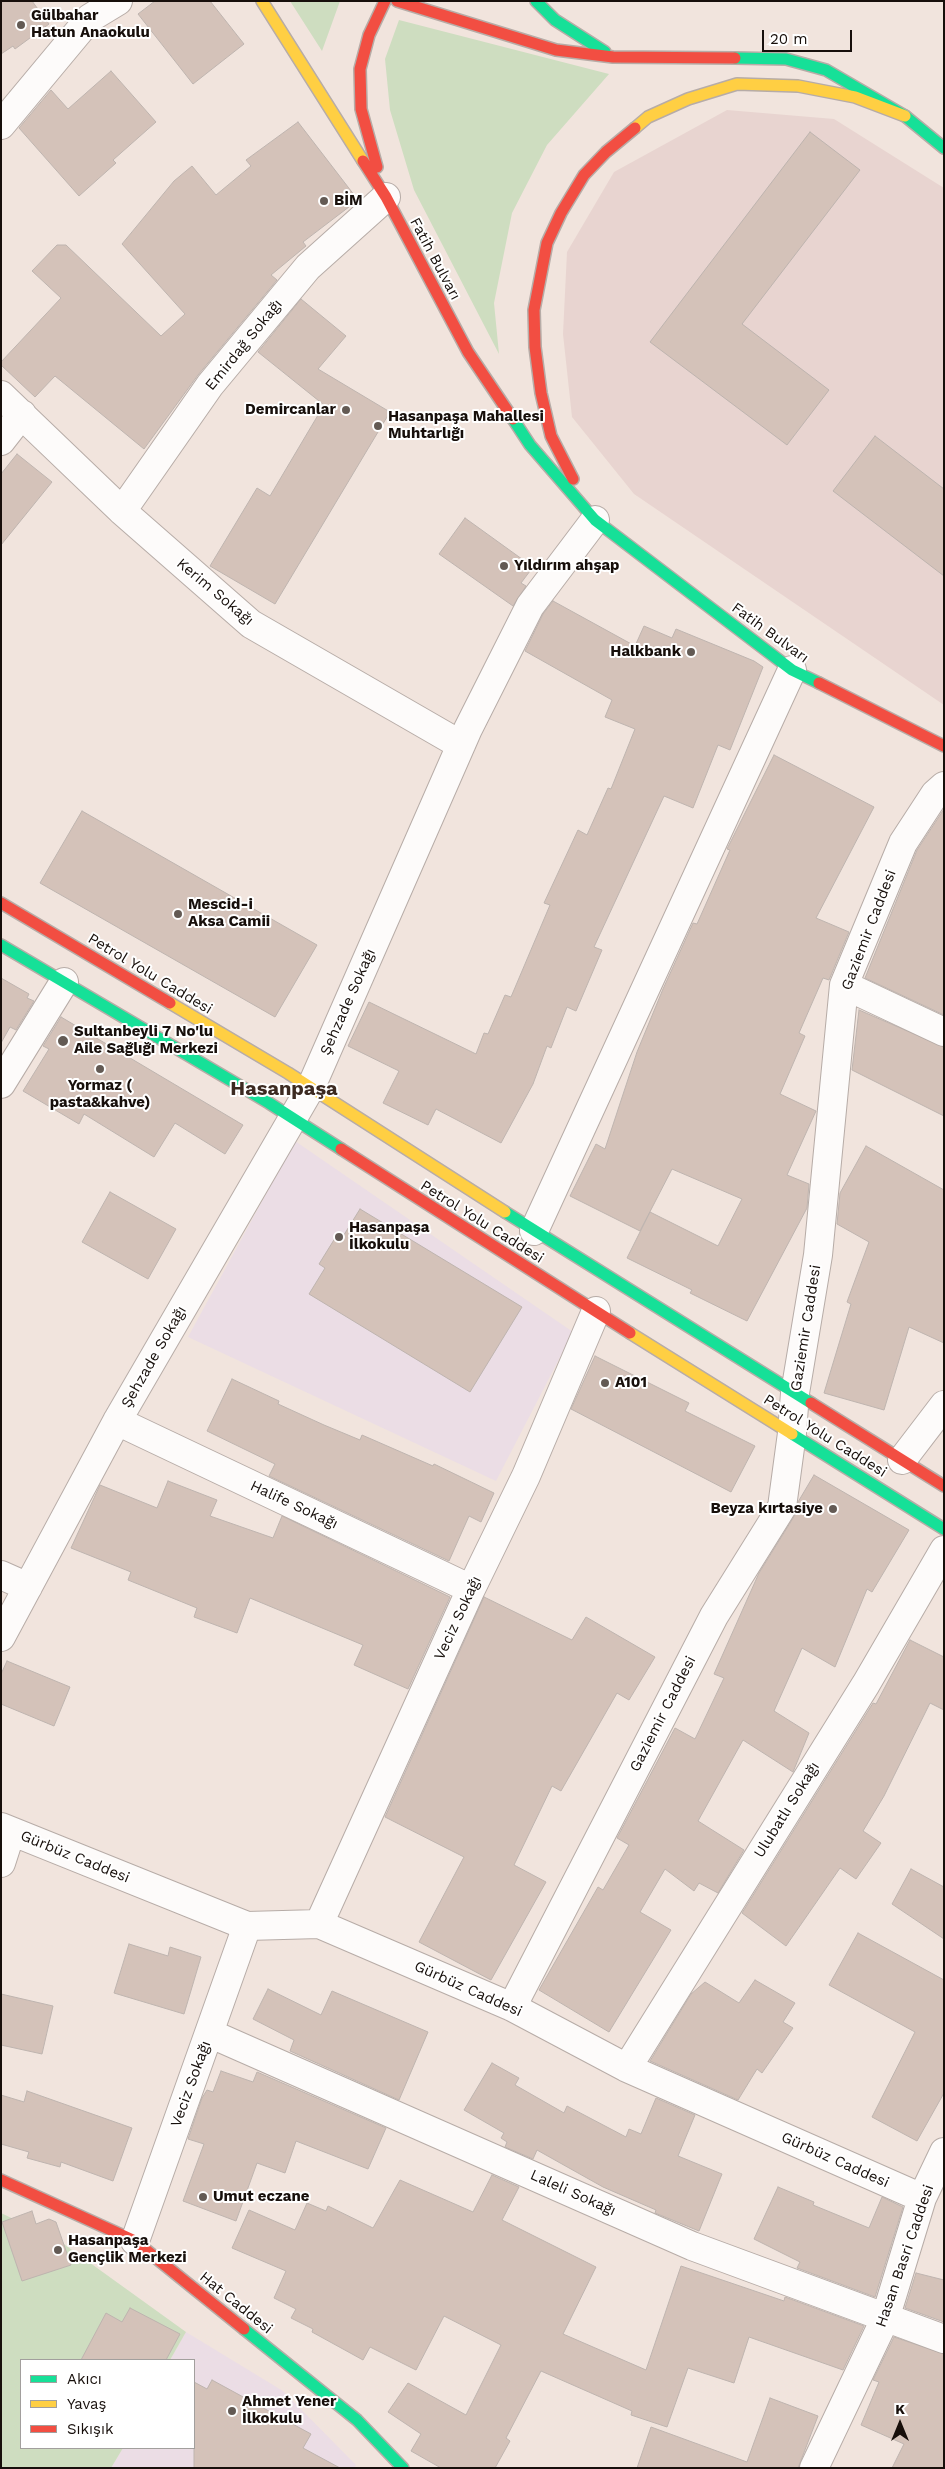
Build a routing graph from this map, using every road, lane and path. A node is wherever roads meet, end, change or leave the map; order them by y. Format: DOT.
graph roads {
  1 [pos="118,1"];
  2 [pos="262,1"];
  3 [pos="385,1"];
  4 [pos="396,1"];
  5 [pos="536,1"];
  6 [pos="85,10"];
  7 [pos="613,57"];
  8 [pos="905,116"];
  9 [pos="1,125"];
  10 [pos="944,148"];
  11 [pos="386,197"];
  12 [pos="1,395"];
  13 [pos="22,414"];
  14 [pos="1,441"];
  15 [pos="122,511"];
  16 [pos="595,520"];
  17 [pos="792,670"];
  18 [pos="461,745"];
  19 [pos="944,746"];
  20 [pos="944,786"];
  21 [pos="1,903"];
  22 [pos="1,944"];
  23 [pos="64,982"];
  24 [pos="844,985"];
  25 [pos="944,1032"];
  26 [pos="10,1052"];
  27 [pos="1,1084"];
  28 [pos="311,1087"];
  29 [pos="292,1118"];
  30 [pos="534,1231"];
  31 [pos="596,1311"];
  32 [pos="795,1393"];
  33 [pos="944,1405"];
  34 [pos="117,1421"];
  35 [pos="792,1433"];
  36 [pos="902,1460"];
  37 [pos="944,1486"];
  38 [pos="944,1529"];
  39 [pos="944,1550"];
  40 [pos="1,1575"];
  41 [pos="28,1587"];
  42 [pos="471,1589"];
  43 [pos="1,1637"];
  44 [pos="6,1829"];
  45 [pos="1,1863"];
  46 [pos="319,1924"];
  47 [pos="247,1926"];
  48 [pos="512,2007"];
  49 [pos="209,2033"];
  50 [pos="626,2068"];
  51 [pos="944,2152"];
  52 [pos="1,2180"];
  53 [pos="922,2198"];
  54 [pos="135,2241"];
  55 [pos="885,2319"];
  56 [pos="944,2339"];
  57 [pos="403,2468"];
  58 [pos="814,2468"];
  1 -- 6 [label="street"];
  2 -- 11 [label="main road, Fatih Bulvarı"];
  3 -- 11 [label="main road"];
  4 -- 7 [label="main road, Fatih Bulvarı"];
  5 -- 7 [label="main road"];
  6 -- 9 [label="street"];
  7 -- 8 [label="main road, Fatih Bulvarı"];
  8 -- 10 [label="main road, Fatih Bulvarı"];
  8 -- 16 [label="main road, Fatih Bulvarı"];
  11 -- 15 [label="street, Emirdağ Sokağı"];
  11 -- 16 [label="main road, Fatih Bulvarı"];
  12 -- 13 [label="street, Kerim Sokağı"];
  13 -- 14 [label="street"];
  13 -- 15 [label="street, Kerim Sokağı"];
  15 -- 18 [label="street, Kerim Sokağı"];
  16 -- 17 [label="main road, Fatih Bulvarı"];
  16 -- 18 [label="street, Şehzade Sokağı"];
  17 -- 19 [label="main road, Fatih Bulvarı"];
  17 -- 30 [label="street"];
  18 -- 28 [label="street, Şehzade Sokağı"];
  20 -- 24 [label="street, Gaziemir Caddesi"];
  21 -- 28 [label="main road, Petrol Yolu Caddesi"];
  22 -- 23 [label="main road, Petrol Yolu Caddesi"];
  23 -- 26 [label="street"];
  23 -- 29 [label="main road, Petrol Yolu Caddesi"];
  24 -- 25 [label="street"];
  24 -- 32 [label="street, Gaziemir Caddesi"];
  26 -- 27 [label="street"];
  28 -- 29 [label="street, Şehzade Sokağı"];
  28 -- 30 [label="main road, Petrol Yolu Caddesi"];
  29 -- 31 [label="main road, Petrol Yolu Caddesi"];
  29 -- 34 [label="street, Şehzade Sokağı"];
  30 -- 32 [label="main road, Petrol Yolu Caddesi"];
  31 -- 35 [label="main road, Petrol Yolu Caddesi"];
  31 -- 42 [label="street, Veciz Sokağı"];
  32 -- 35 [label="street, Gaziemir Caddesi"];
  32 -- 36 [label="main road, Petrol Yolu Caddesi"];
  33 -- 36 [label="street"];
  34 -- 41 [label="street, Şehzade Sokağı"];
  34 -- 42 [label="street, Halife Sokağı"];
  35 -- 38 [label="main road, Petrol Yolu Caddesi"];
  35 -- 48 [label="street, Gaziemir Caddesi"];
  36 -- 37 [label="main road, Petrol Yolu Caddesi"];
  39 -- 50 [label="street, Ulubatlı Sokağı"];
  40 -- 41 [label="street"];
  41 -- 43 [label="street, Şehzade Sokağı"];
  42 -- 46 [label="street, Veciz Sokağı"];
  44 -- 45 [label="street"];
  44 -- 47 [label="street, Gürbüz Caddesi"];
  46 -- 47 [label="street, Gürbüz Caddesi"];
  46 -- 48 [label="street, Gürbüz Caddesi"];
  47 -- 49 [label="street, Veciz Sokağı"];
  48 -- 50 [label="street, Gürbüz Caddesi"];
  49 -- 54 [label="street, Veciz Sokağı"];
  49 -- 55 [label="street, Laleli Sokağı"];
  50 -- 53 [label="street, Gürbüz Caddesi"];
  51 -- 53 [label="street, Hasan Basri Caddesi"];
  52 -- 54 [label="main road, Hat Caddesi"];
  53 -- 55 [label="street, Hasan Basri Caddesi"];
  54 -- 57 [label="main road, Hat Caddesi"];
  55 -- 56 [label="street, Laleli Sokağı"];
  55 -- 58 [label="street, Hasan Basri Caddesi"];
}
